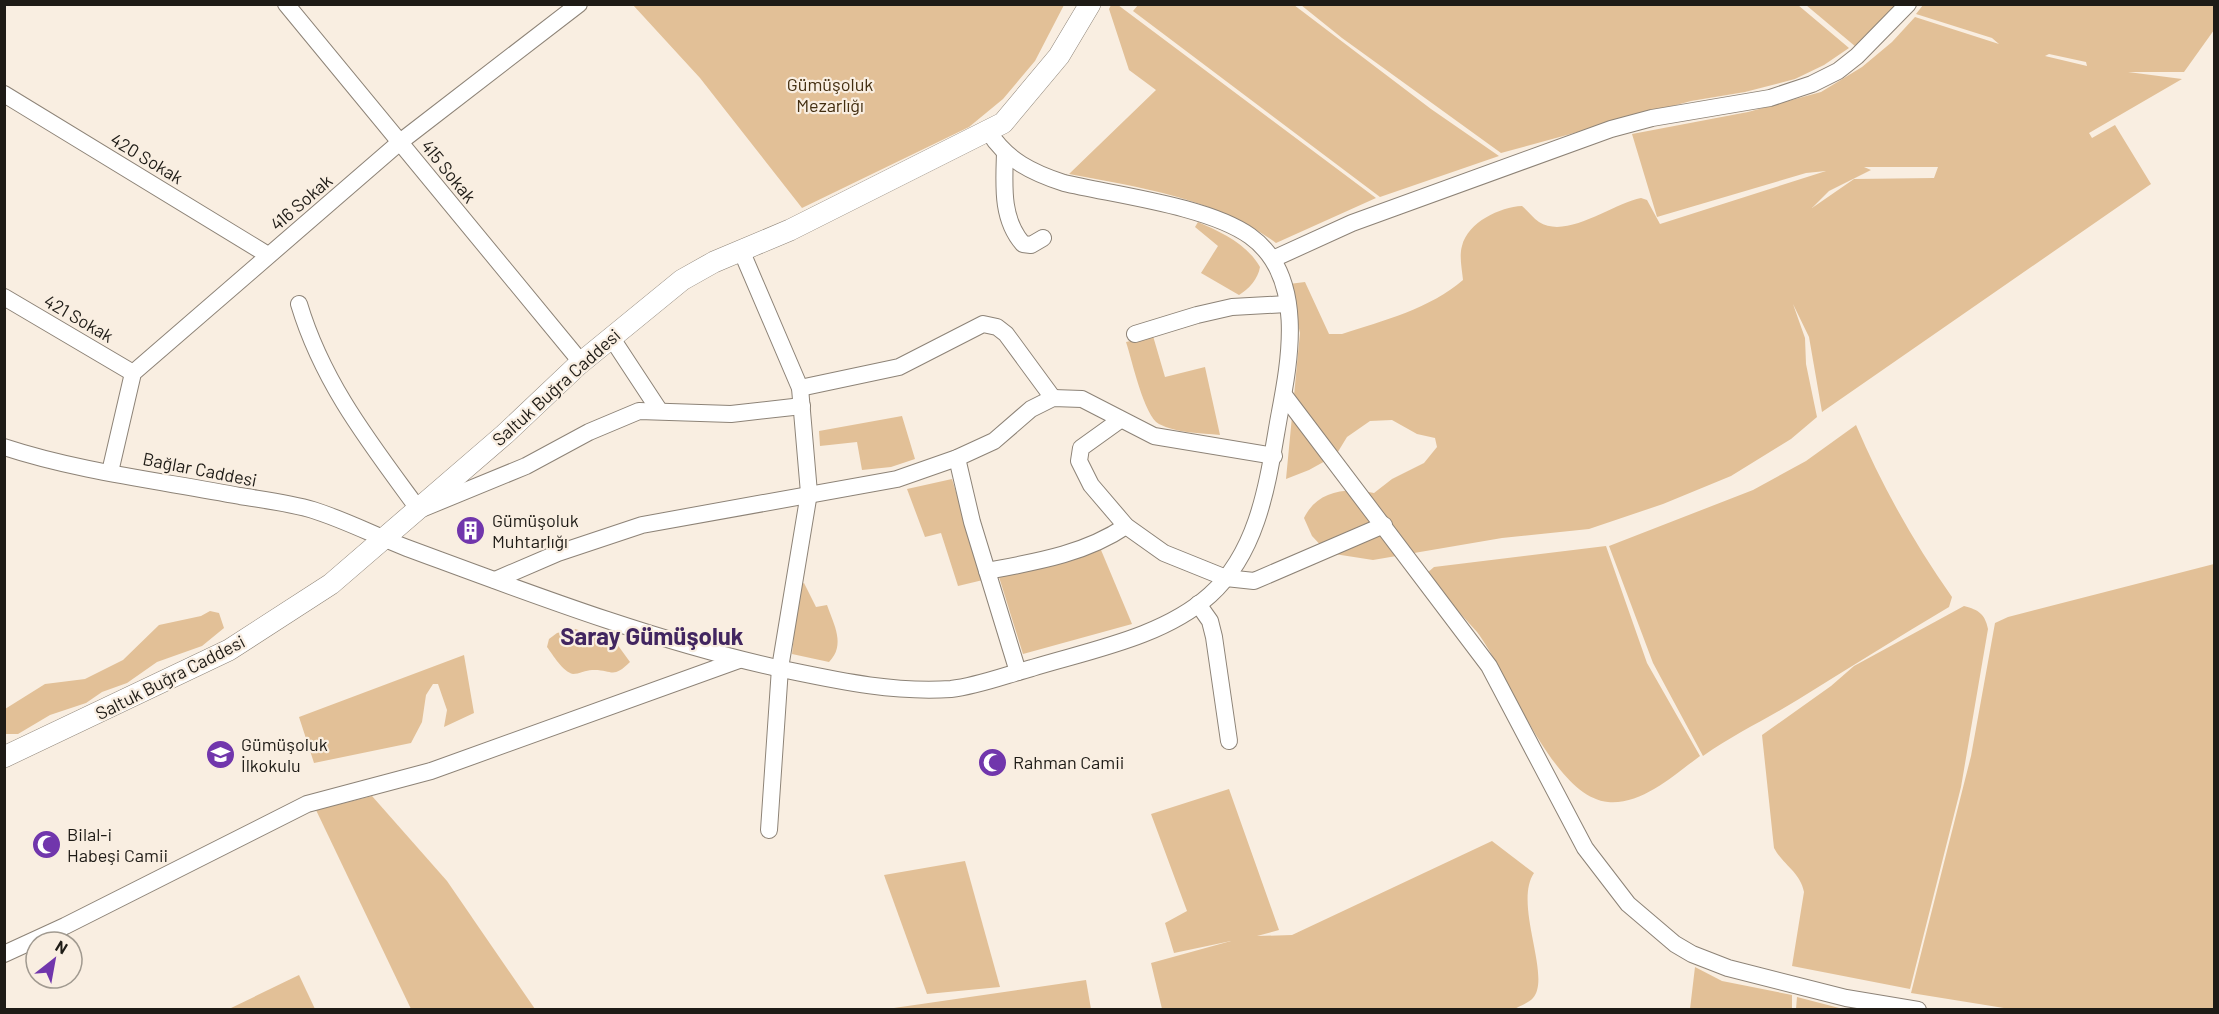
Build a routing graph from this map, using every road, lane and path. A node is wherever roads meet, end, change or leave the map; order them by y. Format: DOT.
graph roads {
  1 [pos="286,4"];
  2 [pos="579,4"];
  3 [pos="1090,4"];
  4 [pos="1908,4"];
  5 [pos="4,94"];
  6 [pos="989,132"];
  7 [pos="400,142"];
  8 [pos="1005,153"];
  9 [pos="1043,238"];
  10 [pos="741,250"];
  11 [pos="268,255"];
  12 [pos="1273,259"];
  13 [pos="4,297"];
  14 [pos="299,304"];
  15 [pos="1287,304"];
  16 [pos="1135,334"];
  17 [pos="610,337"];
  18 [pos="581,362"];
  19 [pos="133,373"];
  20 [pos="800,388"];
  21 [pos="1284,394"];
  22 [pos="1053,398"];
  23 [pos="802,406"];
  24 [pos="659,410"];
  25 [pos="1120,420"];
  26 [pos="4,447"];
  27 [pos="1274,456"];
  28 [pos="957,458"];
  29 [pos="110,472"];
  30 [pos="808,493"];
  31 [pos="419,510"];
  32 [pos="1384,525"];
  33 [pos="1126,526"];
  34 [pos="385,539"];
  35 [pos="987,571"];
  36 [pos="1226,578"];
  37 [pos="495,580"];
  38 [pos="1198,604"];
  39 [pos="739,660"];
  40 [pos="780,668"];
  41 [pos="1018,672"];
  42 [pos="1229,741"];
  43 [pos="4,757"];
  44 [pos="769,830"];
  45 [pos="4,954"];
  46 [pos="1918,1010"];
  1 -- 7 [label="street, 415 Sokak"];
  2 -- 7 [label="street, 416 Sokak"];
  3 -- 6 [label="street, Saltuk Buğra Caddesi"];
  4 -- 12 [label="street"];
  5 -- 11 [label="street, 420 Sokak"];
  6 -- 8 [label="street"];
  6 -- 10 [label="street, Saltuk Buğra Caddesi"];
  7 -- 11 [label="street, 416 Sokak"];
  7 -- 18 [label="street, 415 Sokak"];
  8 -- 9 [label="street"];
  8 -- 12 [label="street"];
  10 -- 17 [label="street, Saltuk Buğra Caddesi"];
  10 -- 20 [label="street"];
  11 -- 19 [label="street, 416 Sokak"];
  12 -- 15 [label="street, Bağlar Caddesi"];
  13 -- 19 [label="street, 421 Sokak"];
  14 -- 31 [label="street"];
  15 -- 16 [label="street"];
  15 -- 21 [label="street, Bağlar Caddesi"];
  17 -- 18 [label="street, Saltuk Buğra Caddesi"];
  17 -- 24 [label="street"];
  18 -- 31 [label="street, Saltuk Buğra Caddesi"];
  19 -- 29 [label="street"];
  20 -- 22 [label="street"];
  20 -- 23 [label="street"];
  21 -- 27 [label="street, Bağlar Caddesi"];
  21 -- 32 [label="street"];
  22 -- 25 [label="street"];
  22 -- 28 [label="street"];
  23 -- 24 [label="street"];
  23 -- 30 [label="street"];
  24 -- 31 [label="street"];
  25 -- 27 [label="street"];
  25 -- 33 [label="street"];
  26 -- 29 [label="street, Bağlar Caddesi"];
  27 -- 36 [label="street, Bağlar Caddesi"];
  28 -- 30 [label="street"];
  28 -- 35 [label="street"];
  29 -- 34 [label="street, Bağlar Caddesi"];
  30 -- 37 [label="street"];
  30 -- 40 [label="street"];
  31 -- 34 [label="street, Saltuk Buğra Caddesi"];
  32 -- 36 [label="street"];
  32 -- 46 [label="street"];
  33 -- 35 [label="street"];
  33 -- 36 [label="street"];
  34 -- 37 [label="street, Bağlar Caddesi"];
  34 -- 43 [label="street, Saltuk Buğra Caddesi"];
  35 -- 41 [label="street"];
  36 -- 38 [label="street, Bağlar Caddesi"];
  37 -- 39 [label="street, Bağlar Caddesi"];
  38 -- 41 [label="street, Bağlar Caddesi"];
  38 -- 42 [label="street"];
  39 -- 40 [label="street, Bağlar Caddesi"];
  39 -- 45 [label="street"];
  40 -- 41 [label="street, Bağlar Caddesi"];
  40 -- 44 [label="street"];
}
